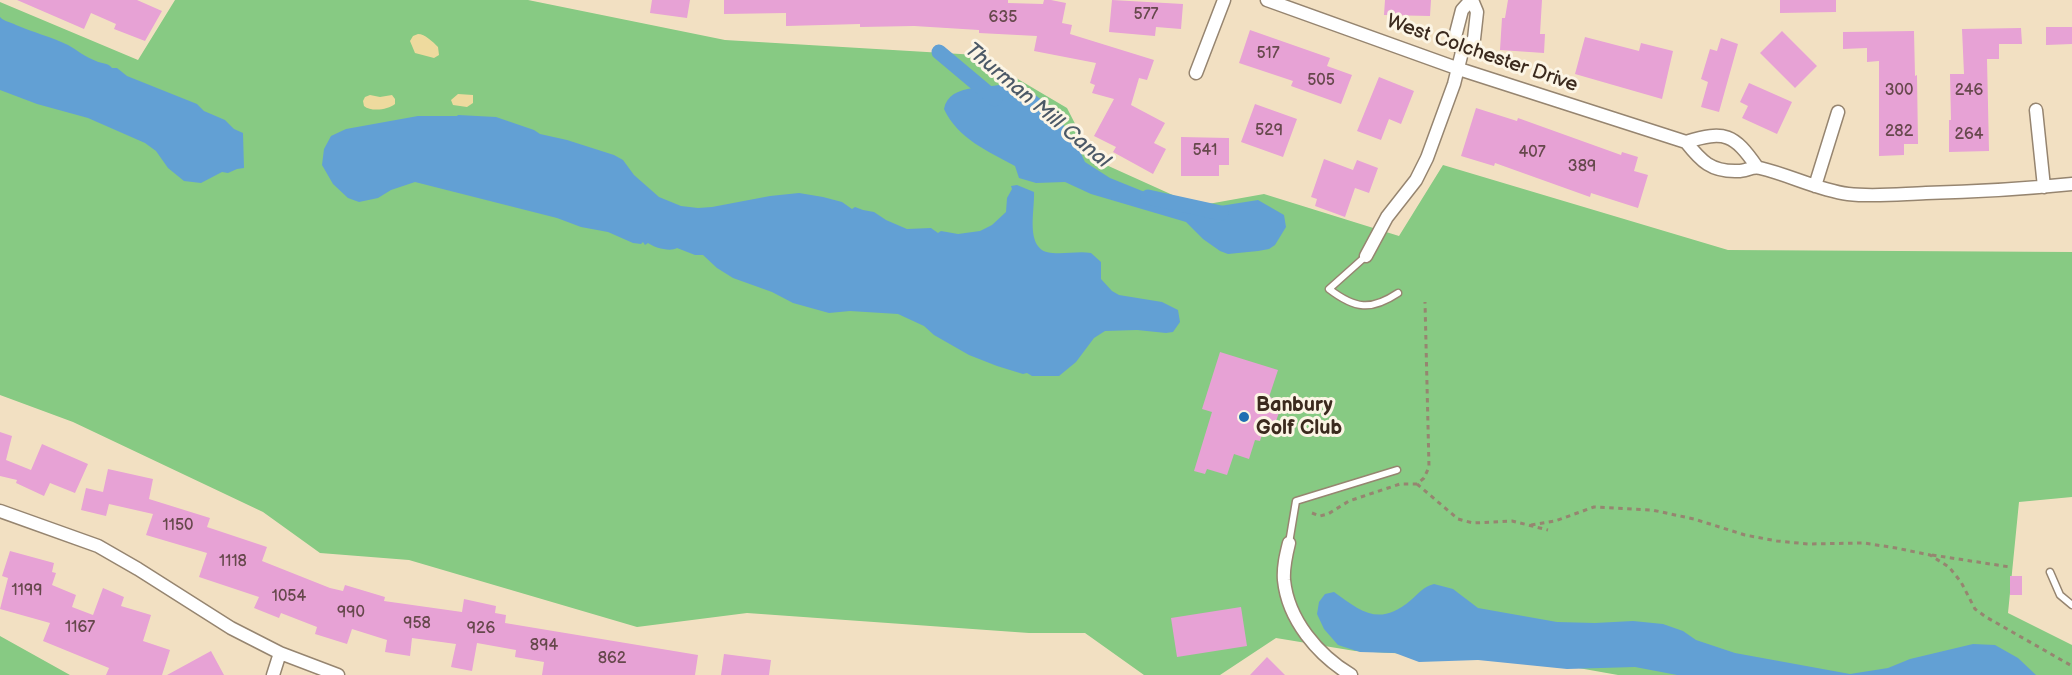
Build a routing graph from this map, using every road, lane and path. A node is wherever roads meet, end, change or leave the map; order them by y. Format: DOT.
graph roads {
  1 [pos="1224,0"];
  2 [pos="1268,0"];
  3 [pos="1472,0"];
  4 [pos="1462,52"];
  5 [pos="1459,69"];
  6 [pos="1196,73"];
  7 [pos="2036,110"];
  8 [pos="1838,112"];
  9 [pos="1686,141"];
  10 [pos="1757,167"];
  11 [pos="2072,184"];
  12 [pos="1815,186"];
  13 [pos="2044,187"];
  14 [pos="1366,256"];
  15 [pos="1398,293"];
  16 [pos="1425,302"];
  17 [pos="1397,470"];
  18 [pos="1417,484"];
  19 [pos="0,511"];
  20 [pos="1312,513"];
  21 [pos="1532,525"];
  22 [pos="1548,530"];
  23 [pos="1289,543"];
  24 [pos="1930,555"];
  25 [pos="2010,567"];
  26 [pos="2050,572"];
  27 [pos="2072,605"];
  28 [pos="280,653"];
  29 [pos="2072,666"];
  30 [pos="273,675"];
  31 [pos="338,675"];
  32 [pos="1351,675"];
  1 -- 6 [label="street"];
  2 -- 5 [label="street, West Colchester Drive"];
  3 -- 4 [label="street"];
  3 -- 4 [label="street"];
  4 -- 5 [label="street"];
  5 -- 9 [label="street, West Colchester Drive"];
  5 -- 14 [label="street"];
  7 -- 13 [label="street"];
  8 -- 12 [label="street"];
  9 -- 10 [label="street"];
  9 -- 10 [label="street, West Colchester Drive"];
  10 -- 12 [label="street"];
  11 -- 13 [label="street"];
  12 -- 13 [label="street"];
  14 -- 15 [label="lane"];
  16 -- 18 [label="path"];
  17 -- 23 [label="lane"];
  18 -- 20 [label="path"];
  18 -- 21 [label="path"];
  19 -- 28 [label="street"];
  21 -- 22 [label="path"];
  21 -- 24 [label="path"];
  23 -- 32 [label="street"];
  24 -- 25 [label="path"];
  24 -- 29 [label="path"];
  26 -- 27 [label="lane"];
  28 -- 30 [label="street"];
  28 -- 31 [label="street"];
}
